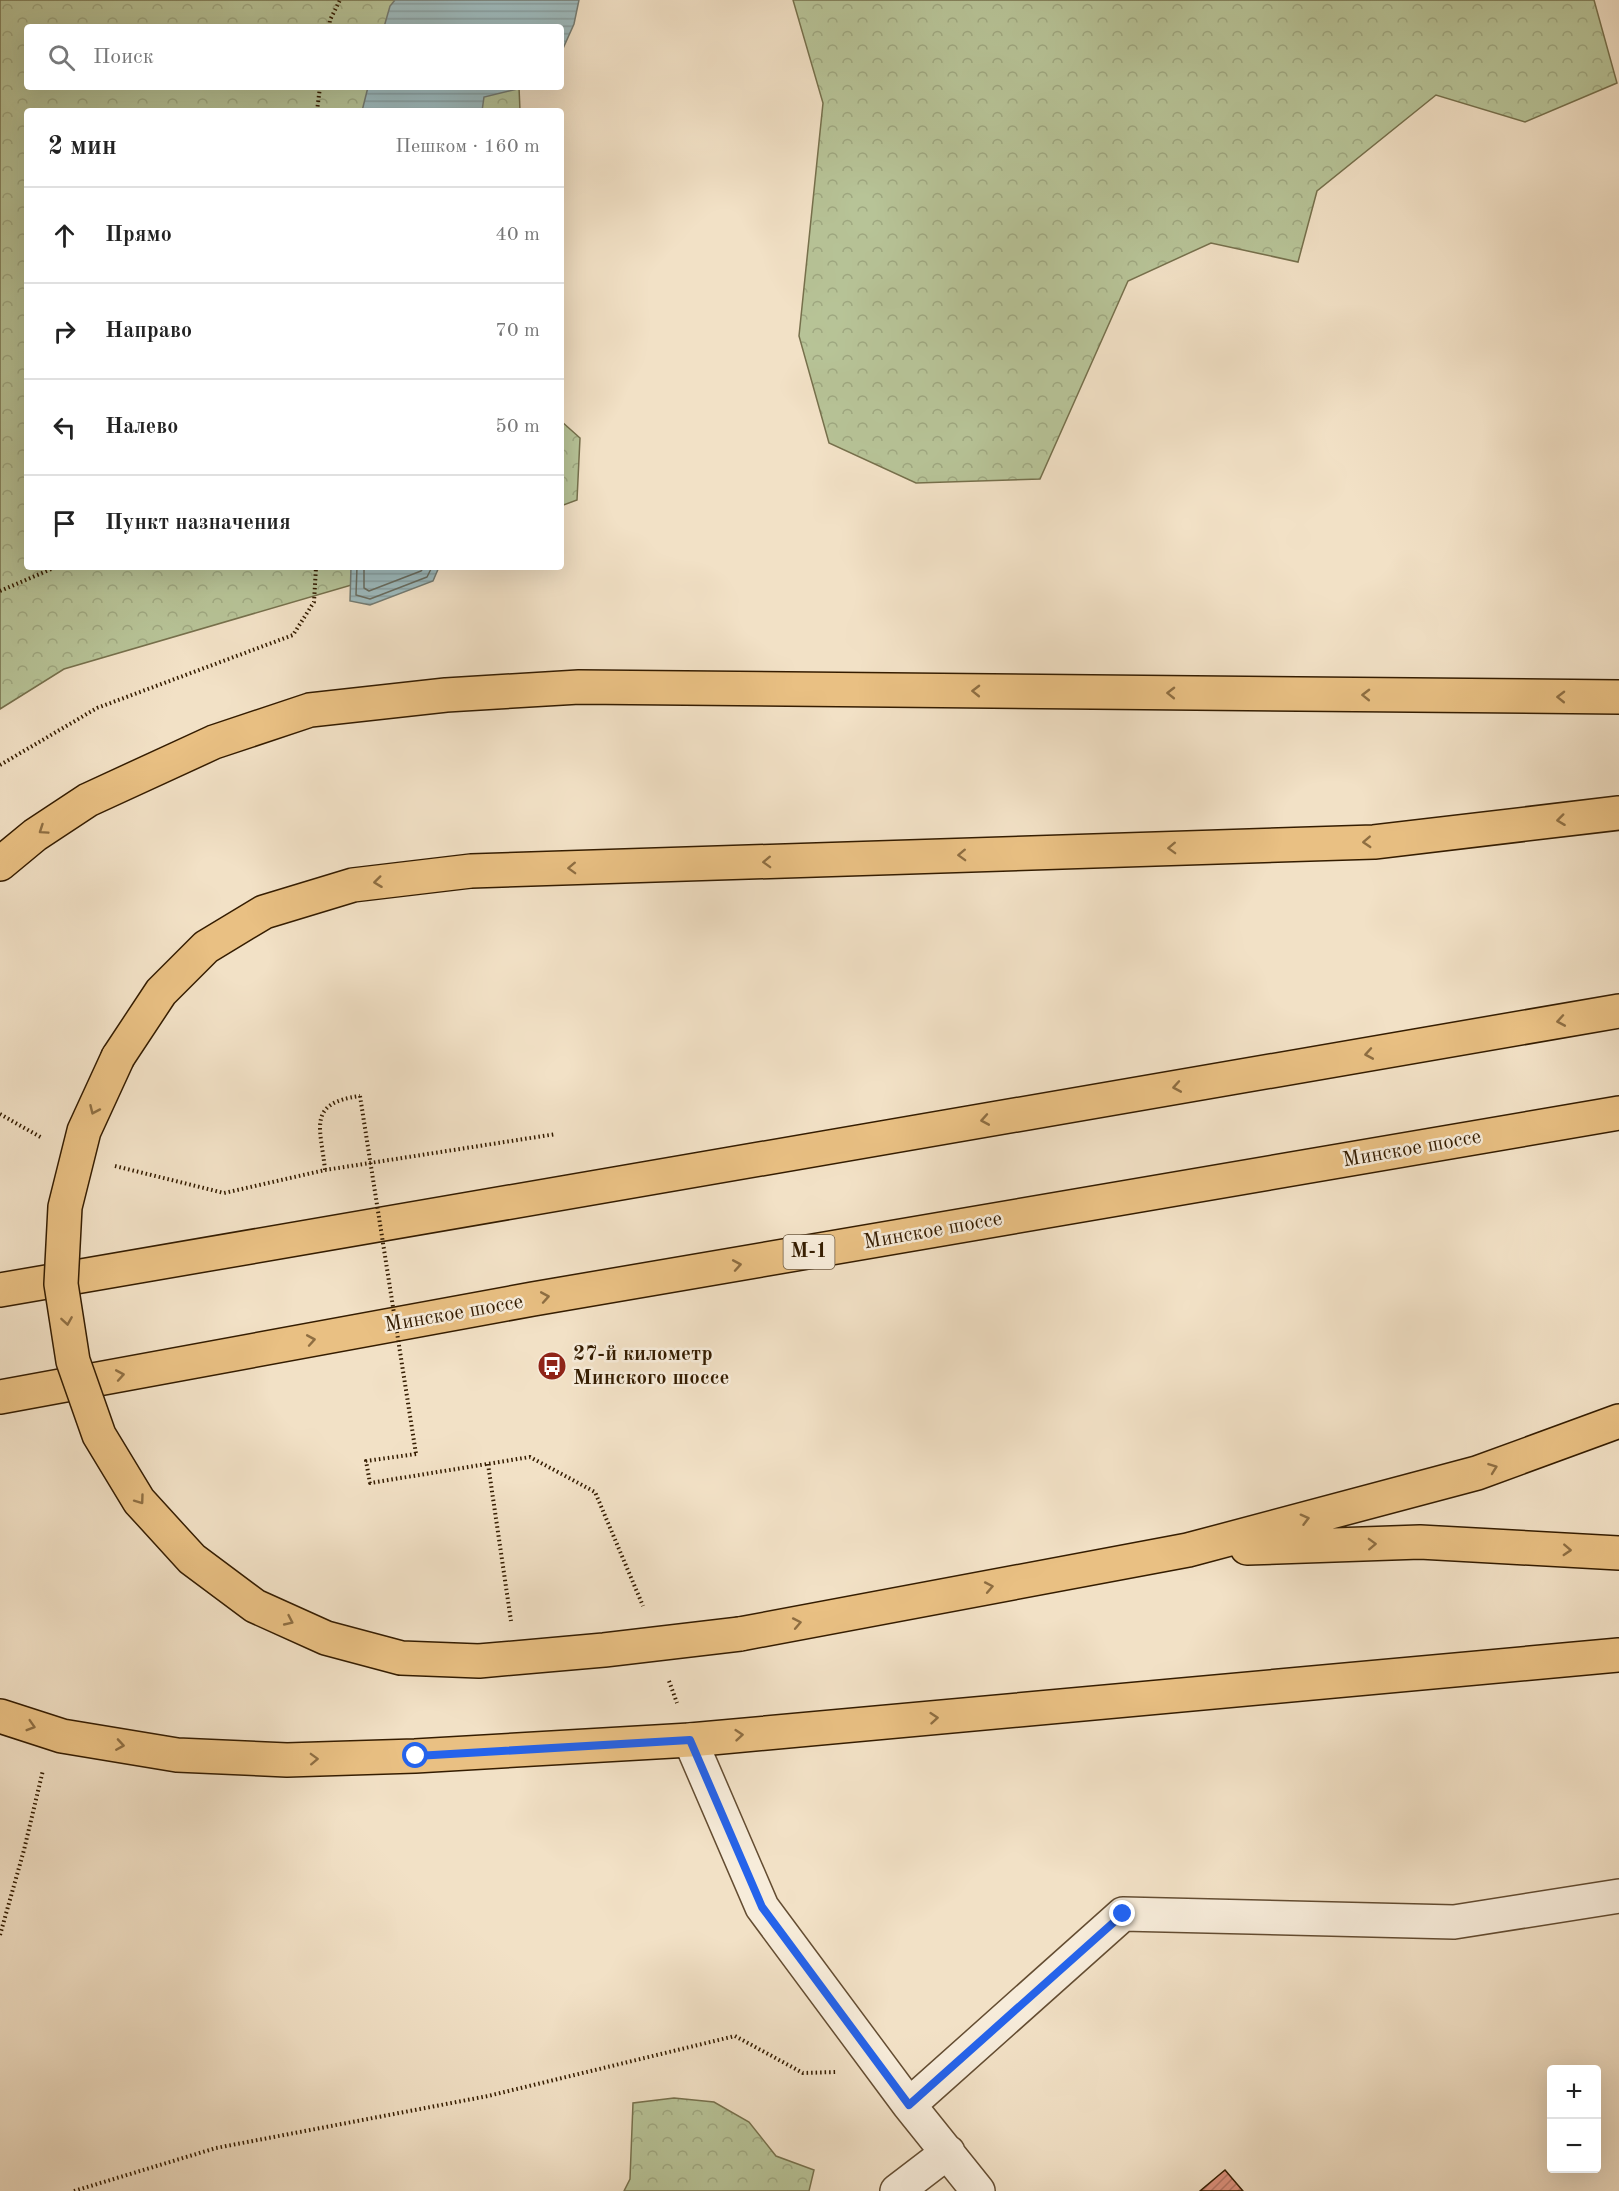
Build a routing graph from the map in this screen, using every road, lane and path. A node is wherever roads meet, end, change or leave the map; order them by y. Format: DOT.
graph roads {
  1 [pos="340,0"];
  2 [pos="329,24"];
  3 [pos="320,90"];
  4 [pos="317,108"];
  5 [pos="49,570"];
  6 [pos="316,570"];
  7 [pos="0,591"];
  8 [pos="1619,697"];
  9 [pos="0,765"];
  10 [pos="1619,813"];
  11 [pos="0,864"];
  12 [pos="1619,1011"];
  13 [pos="1619,1113"];
  14 [pos="0,1114"];
  15 [pos="556,1134"];
  16 [pos="51,1143"];
  17 [pos="113,1166"];
  18 [pos="326,1170"];
  19 [pos="0,1290"];
  20 [pos="0,1396"];
  21 [pos="1619,1421"];
  22 [pos="488,1464"];
  23 [pos="1188,1550"];
  24 [pos="1619,1553"];
  25 [pos="645,1612"];
  26 [pos="512,1629"];
  27 [pos="1619,1655"];
  28 [pos="667,1676"];
  29 [pos="0,1716"];
  30 [pos="690,1740"];
  31 [pos="43,1769"];
  32 [pos="1619,1896"];
  33 [pos="0,1935"];
  34 [pos="844,2071"];
  35 [pos="909,2105"];
  36 [pos="948,2152"];
  37 [pos="74,2191"];
  38 [pos="897,2191"];
  39 [pos="978,2191"];
  1 -- 2 [label="path"];
  3 -- 4 [label="path"];
  5 -- 7 [label="path"];
  6 -- 9 [label="path"];
  8 -- 11 [label="main road, one-way"];
  10 -- 23 [label="main road, one-way, bridge"];
  12 -- 19 [label="main road, one-way"];
  20 -- 13 [label="main road, Минское шоссе / М-1, one-way"];
  14 -- 16 [label="path"];
  15 -- 18 [label="path"];
  17 -- 18 [label="path"];
  18 -- 22 [label="path, bridge"];
  23 -- 21 [label="main road, one-way"];
  22 -- 25 [label="path"];
  22 -- 26 [label="path"];
  23 -- 24 [label="main road, one-way"];
  30 -- 27 [label="main road, one-way"];
  28 -- 30 [label="path"];
  29 -- 30 [label="main road, one-way"];
  30 -- 35 [label="street"];
  31 -- 33 [label="path"];
  32 -- 35 [label="street"];
  34 -- 37 [label="path"];
  35 -- 36 [label="street"];
  36 -- 38 [label="street"];
  36 -- 39 [label="street"];
}
